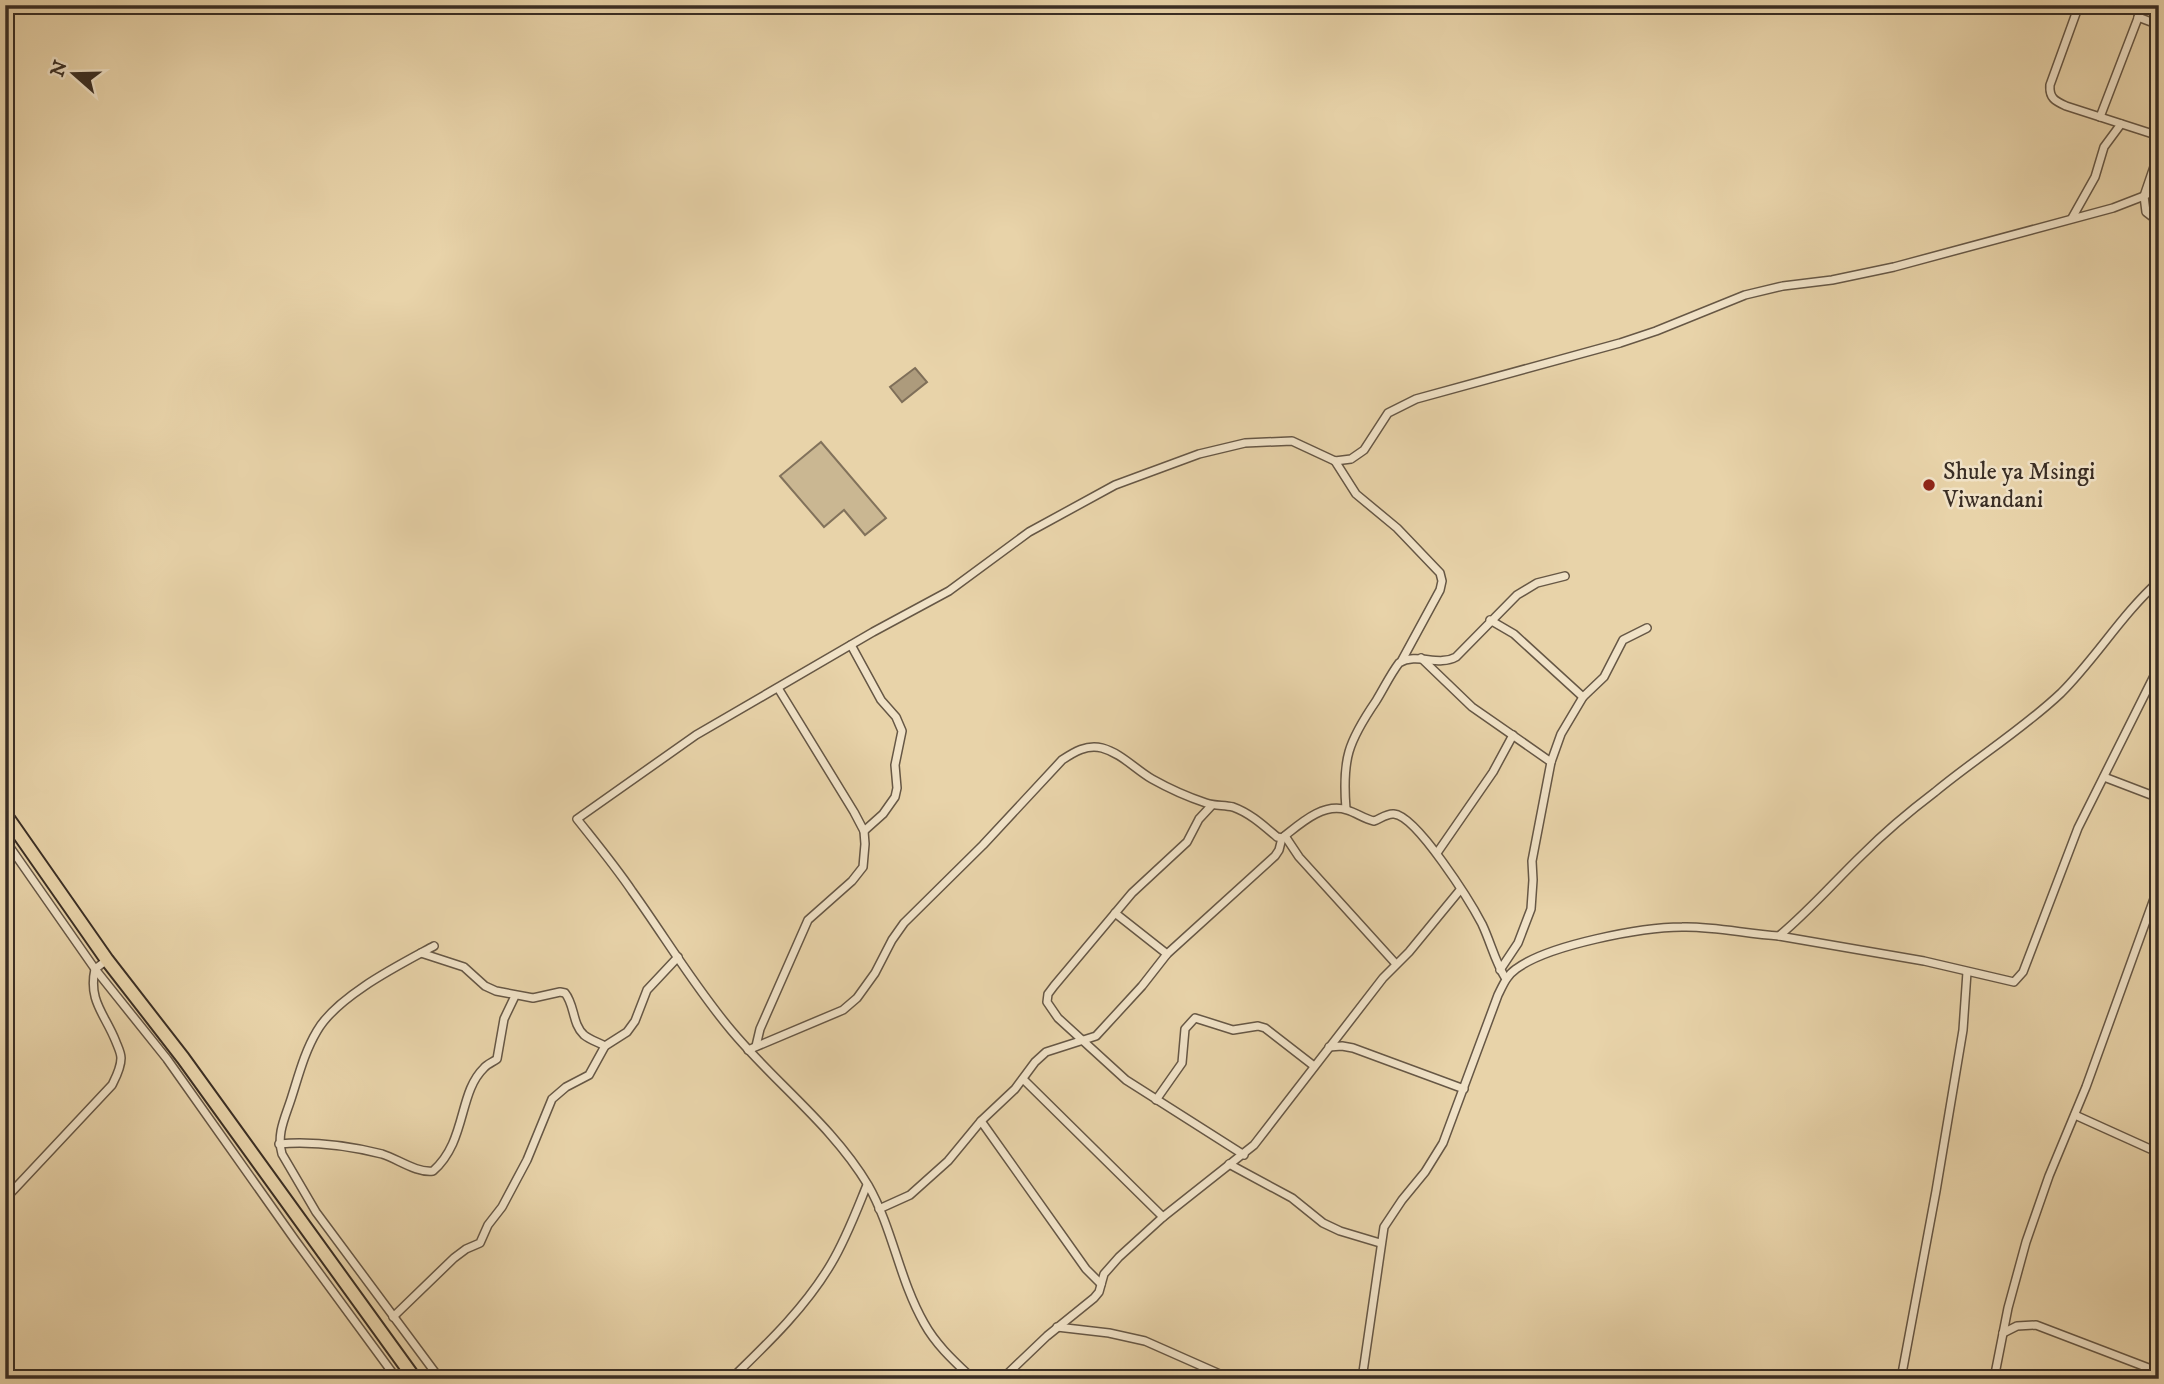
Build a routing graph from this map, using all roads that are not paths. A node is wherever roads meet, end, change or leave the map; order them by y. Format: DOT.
graph roads {
  1 [pos="2079,5"];
  2 [pos="2143,5"];
  3 [pos="2138,18"];
  4 [pos="2159,25"];
  5 [pos="2100,117"];
  6 [pos="2121,124"];
  7 [pos="2159,136"];
  8 [pos="2159,152"];
  9 [pos="2159,187"];
  10 [pos="2144,196"];
  11 [pos="2072,218"];
  12 [pos="2159,222"];
  13 [pos="1335,461"];
  14 [pos="1564,576"];
  15 [pos="2159,581"];
  16 [pos="1490,620"];
  17 [pos="1647,628"];
  18 [pos="851,645"];
  19 [pos="1421,659"];
  20 [pos="1402,660"];
  21 [pos="2159,666"];
  22 [pos="778,688"];
  23 [pos="1583,697"];
  24 [pos="1513,735"];
  25 [pos="1551,762"];
  26 [pos="2104,777"];
  27 [pos="2159,798"];
  28 [pos="1212,805"];
  29 [pos="1346,809"];
  30 [pos="5,814"];
  31 [pos="864,831"];
  32 [pos="1283,837"];
  33 [pos="5,839"];
  34 [pos="1437,853"];
  35 [pos="2159,885"];
  36 [pos="1460,891"];
  37 [pos="1115,913"];
  38 [pos="1779,936"];
  39 [pos="434,946"];
  40 [pos="421,953"];
  41 [pos="1167,954"];
  42 [pos="678,957"];
  43 [pos="107,960"];
  44 [pos="1396,964"];
  45 [pos="95,969"];
  46 [pos="1500,970"];
  47 [pos="1967,972"];
  48 [pos="1506,979"];
  49 [pos="515,996"];
  50 [pos="1083,1041"];
  51 [pos="605,1046"];
  52 [pos="1328,1047"];
  53 [pos="752,1048"];
  54 [pos="1314,1066"];
  55 [pos="1023,1079"];
  56 [pos="1464,1090"];
  57 [pos="1156,1100"];
  58 [pos="2075,1115"];
  59 [pos="981,1121"];
  60 [pos="279,1144"];
  61 [pos="2159,1153"];
  62 [pos="1244,1155"];
  63 [pos="1229,1164"];
  64 [pos="867,1185"];
  65 [pos="5,1199"];
  66 [pos="879,1209"];
  67 [pos="1163,1216"];
  68 [pos="1380,1243"];
  69 [pos="1101,1284"];
  70 [pos="393,1317"];
  71 [pos="1058,1327"];
  72 [pos="2003,1333"];
  73 [pos="2159,1372"];
  74 [pos="397,1379"];
  75 [pos="415,1379"];
  76 [pos="440,1379"];
  77 [pos="731,1379"];
  78 [pos="973,1379"];
  79 [pos="1002,1379"];
  80 [pos="1231,1379"];
  81 [pos="1362,1379"];
  82 [pos="1901,1379"];
  83 [pos="1994,1379"];
  1 -- 5 [label="street"];
  2 -- 3 [label="street"];
  3 -- 4 [label="street"];
  3 -- 5 [label="street"];
  5 -- 6 [label="street"];
  6 -- 7 [label="street"];
  6 -- 11 [label="street"];
  8 -- 10 [label="street"];
  9 -- 10 [label="street"];
  10 -- 11 [label="street"];
  10 -- 12 [label="street"];
  11 -- 13 [label="street"];
  13 -- 18 [label="street"];
  13 -- 20 [label="street"];
  14 -- 16 [label="street"];
  15 -- 38 [label="street"];
  16 -- 19 [label="street"];
  16 -- 23 [label="street"];
  17 -- 23 [label="street"];
  18 -- 22 [label="street"];
  18 -- 31 [label="street"];
  19 -- 20 [label="street"];
  19 -- 24 [label="street"];
  20 -- 29 [label="street"];
  21 -- 26 [label="street"];
  22 -- 31 [label="street"];
  22 -- 42 [label="street"];
  23 -- 25 [label="street"];
  24 -- 25 [label="street"];
  24 -- 34 [label="street"];
  25 -- 46 [label="street"];
  26 -- 27 [label="street"];
  26 -- 47 [label="street"];
  28 -- 32 [label="street"];
  28 -- 37 [label="street"];
  28 -- 53 [label="street"];
  29 -- 32 [label="street"];
  29 -- 34 [label="street"];
  30 -- 43 [label="highway"];
  31 -- 53 [label="street"];
  32 -- 41 [label="street"];
  32 -- 44 [label="street"];
  33 -- 45 [label="street"];
  34 -- 36 [label="street"];
  35 -- 58 [label="street"];
  36 -- 44 [label="street"];
  36 -- 46 [label="street"];
  37 -- 41 [label="street"];
  37 -- 50 [label="street"];
  38 -- 47 [label="street"];
  38 -- 48 [label="street"];
  39 -- 40 [label="street"];
  40 -- 49 [label="street"];
  40 -- 60 [label="street"];
  41 -- 50 [label="street"];
  42 -- 51 [label="street"];
  42 -- 53 [label="street"];
  43 -- 45 [label="street"];
  43 -- 75 [label="highway"];
  44 -- 52 [label="street"];
  45 -- 65 [label="street"];
  45 -- 74 [label="street"];
  46 -- 48 [label="street"];
  47 -- 82 [label="street"];
  48 -- 56 [label="street"];
  49 -- 51 [label="street"];
  49 -- 60 [label="street"];
  50 -- 55 [label="street"];
  50 -- 57 [label="street"];
  51 -- 70 [label="street"];
  52 -- 54 [label="street"];
  52 -- 56 [label="street"];
  53 -- 64 [label="street"];
  54 -- 57 [label="street"];
  54 -- 62 [label="street"];
  55 -- 59 [label="street"];
  55 -- 67 [label="street"];
  56 -- 68 [label="street"];
  57 -- 62 [label="street"];
  58 -- 61 [label="street"];
  58 -- 72 [label="street"];
  59 -- 66 [label="street"];
  59 -- 69 [label="street"];
  60 -- 70 [label="street"];
  62 -- 63 [label="street"];
  63 -- 67 [label="street"];
  63 -- 68 [label="street"];
  64 -- 66 [label="street"];
  64 -- 77 [label="street"];
  66 -- 78 [label="street"];
  67 -- 69 [label="street"];
  68 -- 81 [label="street"];
  69 -- 71 [label="street"];
  70 -- 76 [label="street"];
  71 -- 79 [label="street"];
  71 -- 80 [label="street"];
  72 -- 73 [label="street"];
  72 -- 83 [label="street"];
}
